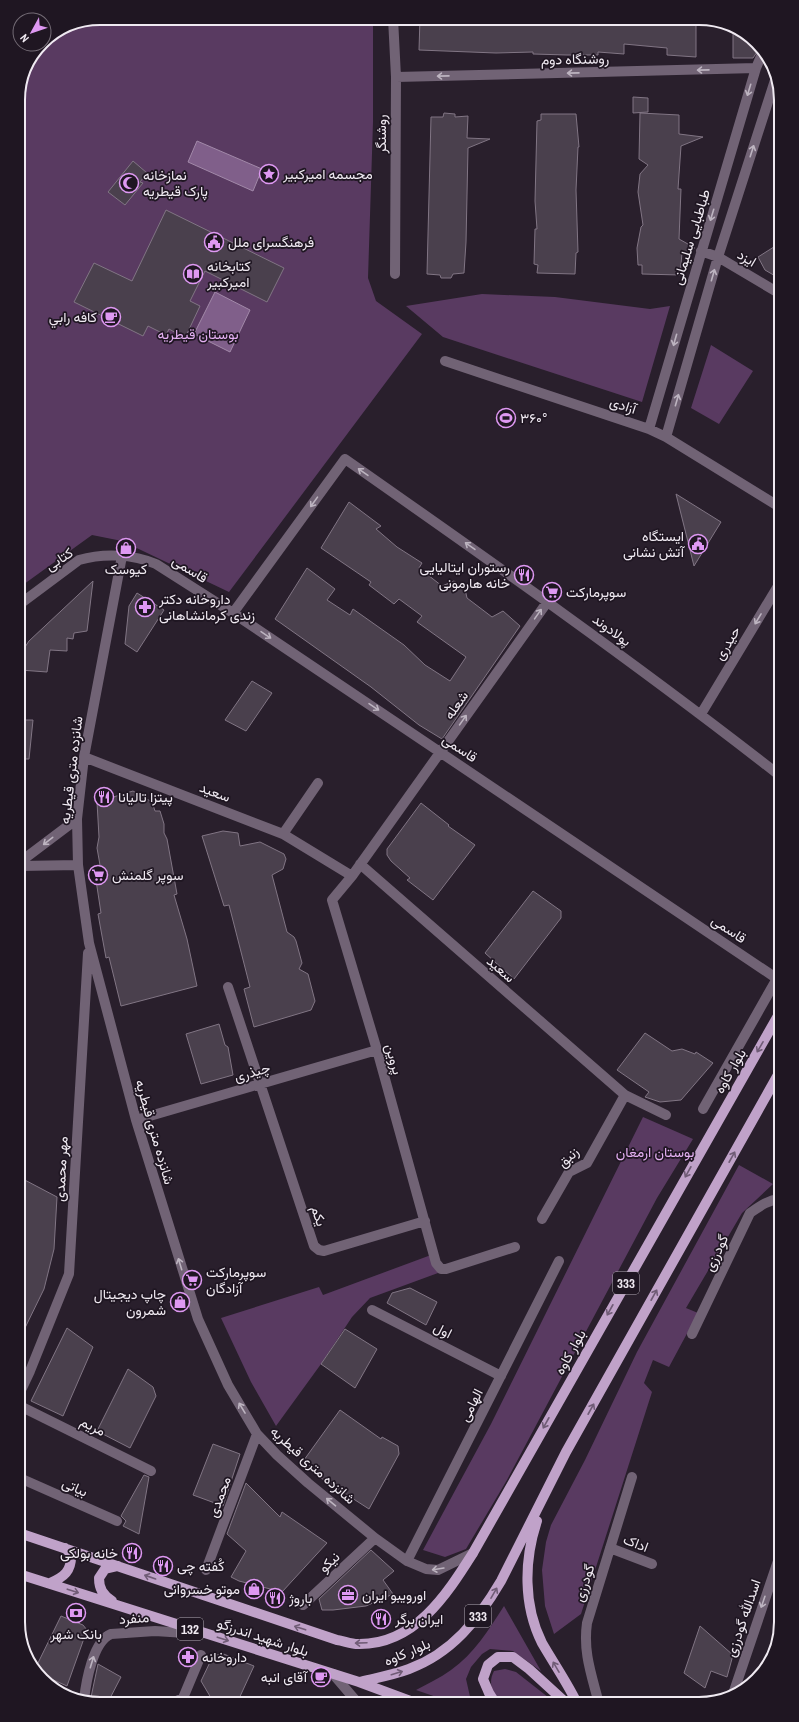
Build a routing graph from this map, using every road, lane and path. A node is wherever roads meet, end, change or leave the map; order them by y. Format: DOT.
graph roads {
  1 [pos="393,25"];
  2 [pos="761,57"];
  3 [pos="756,68"];
  4 [pos="396,77"];
  5 [pos="773,88"];
  6 [pos="701,251"];
  7 [pos="718,257"];
  8 [pos="395,274"];
  9 [pos="774,290"];
  10 [pos="445,361"];
  11 [pos="649,429"];
  12 [pos="666,437"];
  13 [pos="774,504"];
  14 [pos="122,556"];
  15 [pos="774,593"];
  16 [pos="25,600"];
  17 [pos="548,601"];
  18 [pos="233,613"];
  19 [pos="701,714"];
  20 [pos="440,752"];
  21 [pos="84,756"];
  22 [pos="774,771"];
  23 [pos="318,783"];
  24 [pos="76,819"];
  25 [pos="283,834"];
  26 [pos="25,858"];
  27 [pos="360,864"];
  28 [pos="78,865"];
  29 [pos="25,866"];
  30 [pos="352,876"];
  31 [pos="89,943"];
  32 [pos="774,973"];
  33 [pos="774,983"];
  34 [pos="228,987"];
  35 [pos="774,1023"];
  36 [pos="377,1050"];
  37 [pos="774,1082"];
  38 [pos="260,1084"];
  39 [pos="625,1095"];
  40 [pos="703,1109"];
  41 [pos="666,1115"];
  42 [pos="136,1120"];
  43 [pos="774,1200"];
  44 [pos="542,1220"];
  45 [pos="425,1221"];
  46 [pos="515,1247"];
  47 [pos="560,1261"];
  48 [pos="372,1310"];
  49 [pos="692,1334"];
  50 [pos="26,1369"];
  51 [pos="501,1376"];
  52 [pos="25,1408"];
  53 [pos="257,1434"];
  54 [pos="151,1471"];
  55 [pos="632,1477"];
  56 [pos="25,1480"];
  57 [pos="547,1493"];
  58 [pos="117,1521"];
  59 [pos="25,1535"];
  60 [pos="375,1538"];
  61 [pos="64,1548"];
  62 [pos="610,1548"];
  63 [pos="473,1553"];
  64 [pos="407,1562"];
  65 [pos="652,1564"];
  66 [pos="118,1566"];
  67 [pos="206,1570"];
  68 [pos="774,1573"];
  69 [pos="25,1576"];
  70 [pos="50,1584"];
  71 [pos="118,1605"];
  72 [pos="303,1606"];
  73 [pos="209,1634"];
  74 [pos="337,1640"];
  75 [pos="201,1655"];
  76 [pos="333,1674"];
  77 [pos="359,1682"];
  78 [pos="735,1687"];
  79 [pos="85,1696"];
  80 [pos="183,1697"];
  81 [pos="353,1697"];
  82 [pos="400,1697"];
  83 [pos="492,1697"];
  84 [pos="560,1697"];
  85 [pos="574,1697"];
  86 [pos="597,1697"];
  1 -- 4 [label="street, روشنگر"];
  2 -- 3 [label="street, طباطبایی سلیمانی"];
  3 -- 4 [label="street, روشنگاه دوم, one-way"];
  3 -- 6 [label="street, طباطبایی سلیمانی, one-way"];
  4 -- 8 [label="street, روشنگر"];
  7 -- 5 [label="street, one-way"];
  6 -- 7 [label="street, ایزد"];
  6 -- 11 [label="street, طباطبایی سلیمانی, one-way"];
  7 -- 9 [label="street, ایزد"];
  12 -- 7 [label="street, one-way"];
  10 -- 11 [label="street, آزادی"];
  11 -- 12 [label="street, آزادی"];
  12 -- 13 [label="street, آزادی"];
  14 -- 16 [label="street, کتابی"];
  14 -- 18 [label="street, قاسمی"];
  14 -- 21 [label="street, شانزده متری قیطریه"];
  15 -- 19 [label="street, حیدری, one-way"];
  17 -- 18 [label="street, پولادوند, one-way"];
  17 -- 19 [label="street, پولادوند"];
  20 -- 17 [label="street, شعله, one-way"];
  18 -- 20 [label="street, قاسمی, one-way"];
  19 -- 22 [label="street, پولادوند"];
  20 -- 27 [label="street, شعله"];
  20 -- 32 [label="street, قاسمی"];
  21 -- 24 [label="street, شانزده متری قیطریه"];
  21 -- 25 [label="street, سعید"];
  23 -- 25 [label="street"];
  24 -- 26 [label="street, one-way"];
  24 -- 28 [label="street, شانزده متری قیطریه"];
  25 -- 30 [label="street, سعید"];
  27 -- 30 [label="street, پروین"];
  27 -- 39 [label="street, سعید"];
  28 -- 29 [label="street"];
  28 -- 31 [label="street, شانزده متری قیطریه"];
  30 -- 36 [label="street, پروین"];
  31 -- 42 [label="street, شانزده متری قیطریه"];
  31 -- 50 [label="street, مهر محمدی"];
  33 -- 40 [label="street"];
  34 -- 38 [label="street, یکم"];
  35 -- 63 [label="main road, بلوار کاوه / 333, one-way"];
  36 -- 38 [label="street, چیذری"];
  36 -- 45 [label="street, پروین"];
  57 -- 37 [label="main road, بلوار کاوه / 333, one-way"];
  38 -- 42 [label="street, چیذری"];
  38 -- 45 [label="street, یکم"];
  39 -- 41 [label="street, سعید"];
  39 -- 44 [label="street, زنبق"];
  53 -- 42 [label="street, شانزده متری قیطریه, one-way"];
  43 -- 49 [label="street, گودرزی"];
  45 -- 46 [label="street, پروین"];
  47 -- 51 [label="street, الهامی"];
  48 -- 51 [label="street, اول"];
  51 -- 64 [label="street, الهامی"];
  52 -- 54 [label="street, مریم"];
  60 -- 53 [label="street, شانزده متری قیطریه, one-way"];
  53 -- 67 [label="street, محمدی"];
  55 -- 62 [label="street, گودرزی"];
  56 -- 58 [label="street, بیاتی"];
  77 -- 57 [label="main road, بلوار کاوه / 333, one-way"];
  85 -- 57 [label="main road, one-way"];
  59 -- 61 [label="main road, بلوار شهید اندرزگو"];
  60 -- 64 [label="street, شانزده متری قیطریه"];
  60 -- 72 [label="street, نیکو"];
  61 -- 66 [label="main road, بلوار شهید اندرزگو"];
  61 -- 70 [label="main road"];
  62 -- 65 [label="street, اداک"];
  62 -- 86 [label="street, گودرزی"];
  63 -- 64 [label="street, شانزده متری قیطریه, one-way"];
  63 -- 74 [label="main road, بلوار کاوه / 333, one-way"];
  66 -- 71 [label="main road"];
  74 -- 66 [label="main road, بلوار شهید اندرزگو, one-way"];
  68 -- 78 [label="street, اسدالله گودرزی, one-way"];
  69 -- 70 [label="main road, بلوار شهید اندرزگو / 132"];
  70 -- 71 [label="main road, بلوار شهید اندرزگو / 132, one-way"];
  71 -- 73 [label="main road, بلوار شهید اندرزگو / 132"];
  73 -- 76 [label="main road, بلوار شهید اندرزگو / 132, one-way"];
  79 -- 73 [label="street, منفرد, one-way"];
  75 -- 80 [label="street"];
  76 -- 77 [label="main road, بلوار شهید اندرزگو / 132"];
  76 -- 81 [label="street"];
  77 -- 82 [label="main road, بلوار شهید اندرزگو"];
  83 -- 84 [label="main road"];
}
